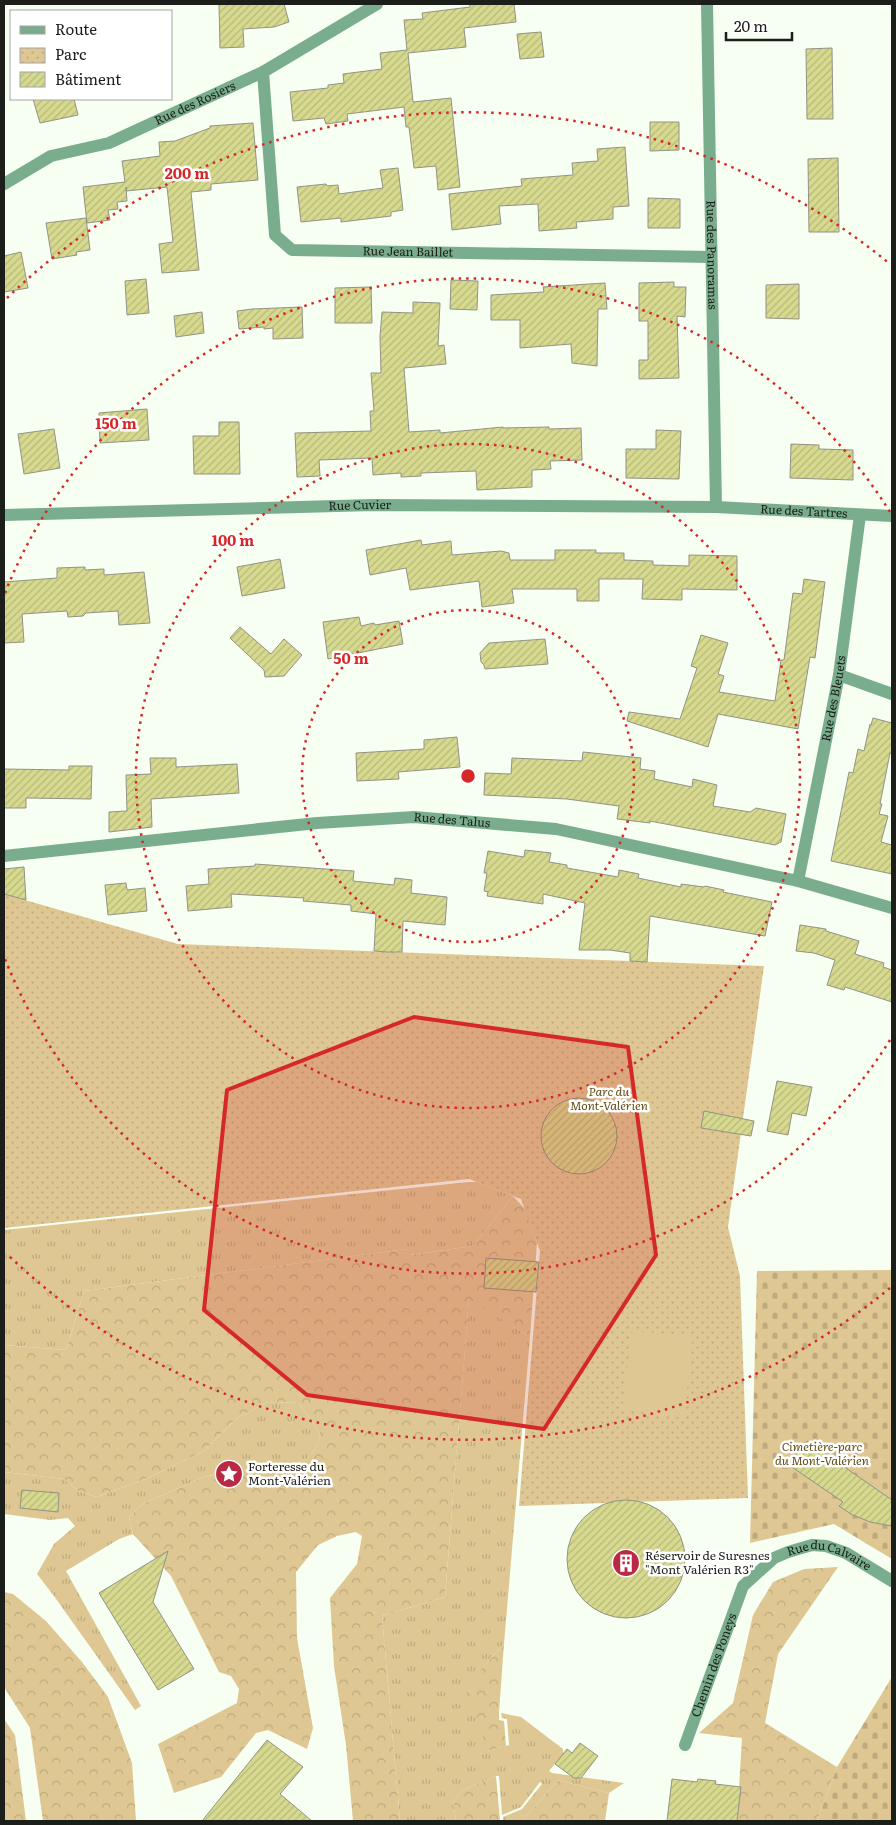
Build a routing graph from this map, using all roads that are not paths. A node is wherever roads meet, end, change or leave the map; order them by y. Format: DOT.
graph roads {
  1 [pos="377,4"];
  2 [pos="707,4"];
  3 [pos="264,72"];
  4 [pos="4,184"];
  5 [pos="711,257"];
  6 [pos="716,507"];
  7 [pos="4,515"];
  8 [pos="860,515"];
  9 [pos="892,516"];
  10 [pos="839,675"];
  11 [pos="892,694"];
  12 [pos="4,856"];
  13 [pos="798,882"];
  14 [pos="892,908"];
  15 [pos="892,1581"];
  16 [pos="743,1586"];
  17 [pos="685,1745"];
  1 -- 3 [label="street, Rue des Rosiers"];
  2 -- 5 [label="street, Rue des Panoramas"];
  3 -- 4 [label="street, Rue des Rosiers"];
  3 -- 5 [label="street, Rue Jean Baillet"];
  5 -- 6 [label="street, Rue des Panoramas"];
  6 -- 7 [label="street, Rue Cuvier"];
  6 -- 8 [label="street, Rue des Tartres"];
  8 -- 9 [label="street, Rue des Tartres"];
  8 -- 10 [label="street, Rue des Bleuets"];
  10 -- 11 [label="street"];
  10 -- 13 [label="street, Rue des Bleuets"];
  12 -- 13 [label="street, Rue des Talus"];
  13 -- 14 [label="street, Rue des Talus"];
  15 -- 16 [label="street, Rue du Calvaire"];
  16 -- 17 [label="street, Chemin des Poneys"];
}
